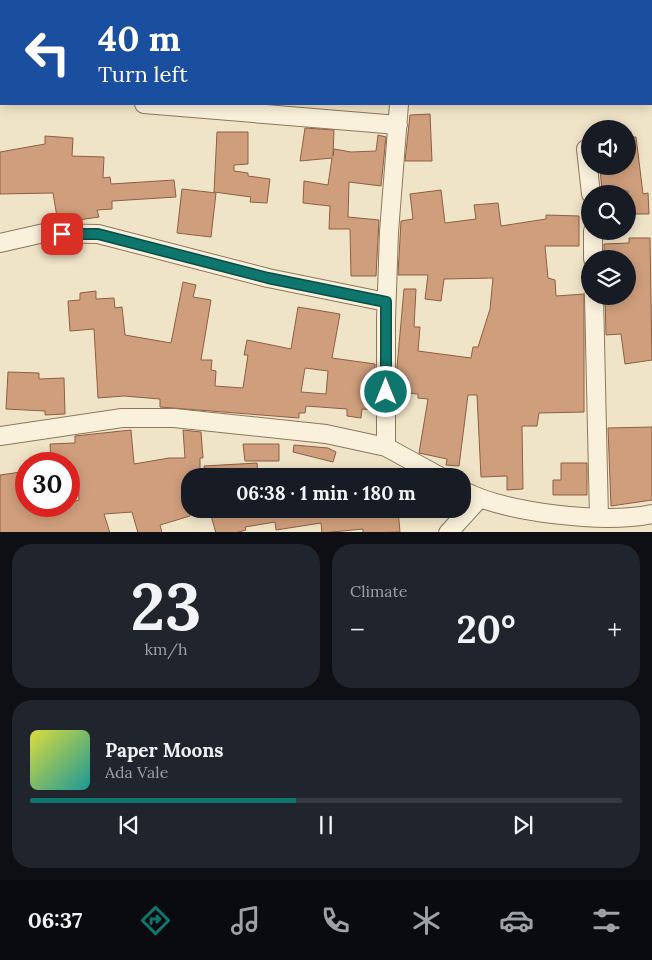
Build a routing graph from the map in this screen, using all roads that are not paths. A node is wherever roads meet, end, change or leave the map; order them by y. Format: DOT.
graph roads {
  1 [pos="156,105"];
  2 [pos="399,105"];
  3 [pos="398,125"];
  4 [pos="0,243"];
  5 [pos="386,302"];
  6 [pos="594,305"];
  7 [pos="1,431"];
  8 [pos="386,447"];
  9 [pos="424,468"];
  10 [pos="471,495"];
  11 [pos="479,499"];
  12 [pos="652,514"];
  13 [pos="600,518"];
  14 [pos="448,532"];
  1 -- 3 [label="street"];
  2 -- 3 [label="street"];
  3 -- 5 [label="street"];
  4 -- 5 [label="street"];
  5 -- 8 [label="street"];
  6 -- 13 [label="street"];
  7 -- 8 [label="street"];
  8 -- 9 [label="street"];
  10 -- 11 [label="street"];
  11 -- 13 [label="street"];
  11 -- 14 [label="street"];
  12 -- 13 [label="street"];
}
